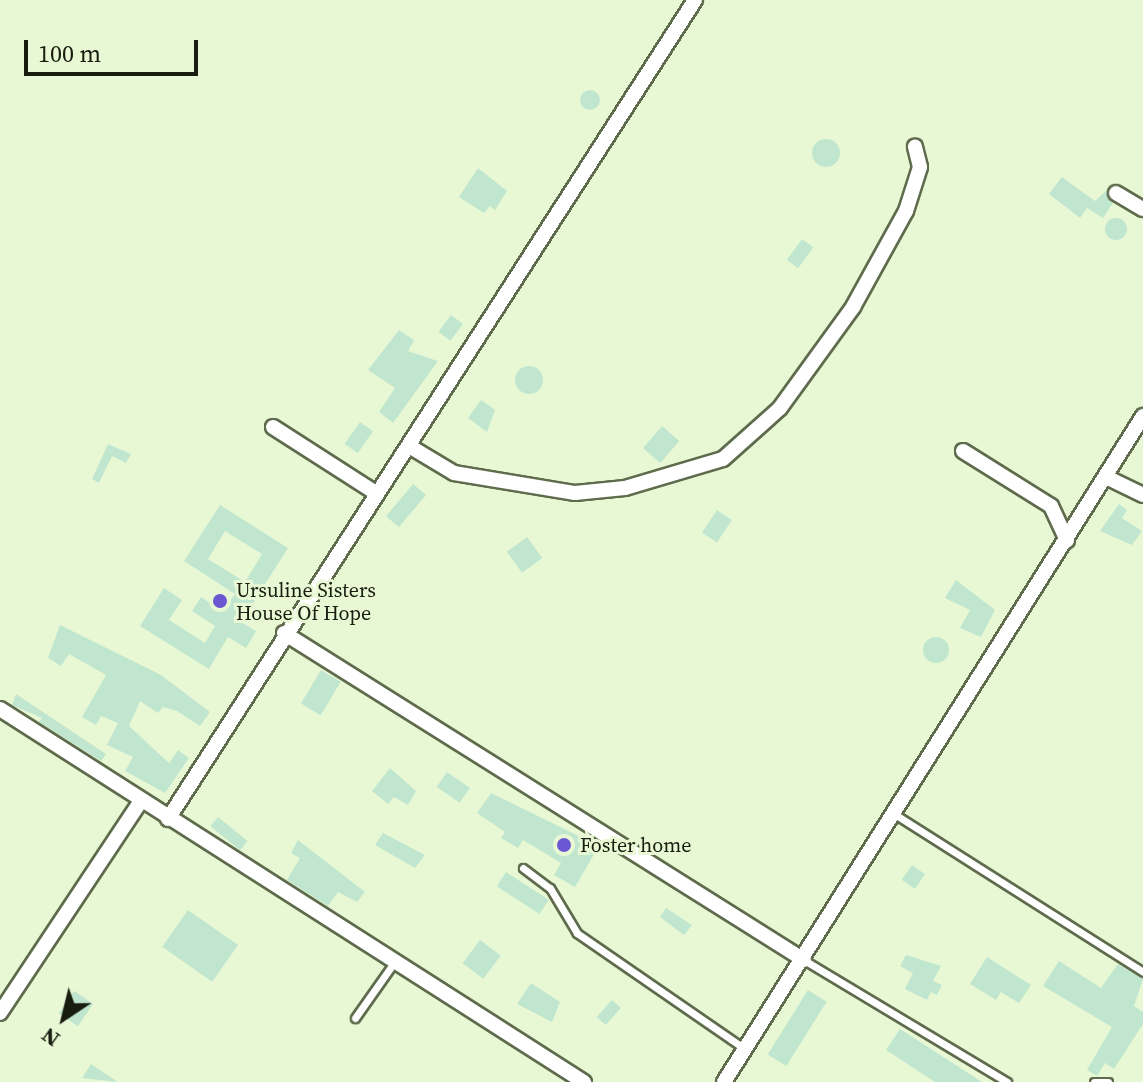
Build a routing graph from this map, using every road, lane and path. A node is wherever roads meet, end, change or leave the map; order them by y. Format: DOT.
graph roads {
  1 [pos="695,0"];
  2 [pos="915,147"];
  3 [pos="1116,193"];
  4 [pos="1143,209"];
  5 [pos="1143,416"];
  6 [pos="273,427"];
  7 [pos="409,446"];
  8 [pos="963,451"];
  9 [pos="1106,477"];
  10 [pos="376,493"];
  11 [pos="1143,495"];
  12 [pos="1067,540"];
  13 [pos="284,633"];
  14 [pos="0,709"];
  15 [pos="141,801"];
  16 [pos="896,815"];
  17 [pos="168,819"];
  18 [pos="523,868"];
  19 [pos="804,960"];
  20 [pos="393,964"];
  21 [pos="1143,972"];
  22 [pos="0,1013"];
  23 [pos="355,1018"];
  24 [pos="744,1048"];
  25 [pos="584,1082"];
  26 [pos="724,1082"];
  27 [pos="1007,1082"];
  28 [pos="1094,1082"];
  29 [pos="1108,1082"];
  1 -- 7 [label="street"];
  2 -- 7 [label="street"];
  3 -- 4 [label="street"];
  5 -- 9 [label="street"];
  6 -- 10 [label="street"];
  7 -- 10 [label="street"];
  8 -- 12 [label="street"];
  9 -- 11 [label="street"];
  9 -- 12 [label="street"];
  10 -- 13 [label="street"];
  12 -- 16 [label="street"];
  13 -- 17 [label="street"];
  13 -- 19 [label="street"];
  14 -- 15 [label="street"];
  15 -- 17 [label="street"];
  15 -- 22 [label="street"];
  16 -- 19 [label="street"];
  16 -- 21 [label="lane"];
  17 -- 20 [label="street"];
  18 -- 24 [label="lane"];
  19 -- 24 [label="street"];
  19 -- 27 [label="lane"];
  20 -- 23 [label="lane"];
  20 -- 25 [label="street"];
  24 -- 26 [label="street"];
  28 -- 29 [label="lane"];
}
